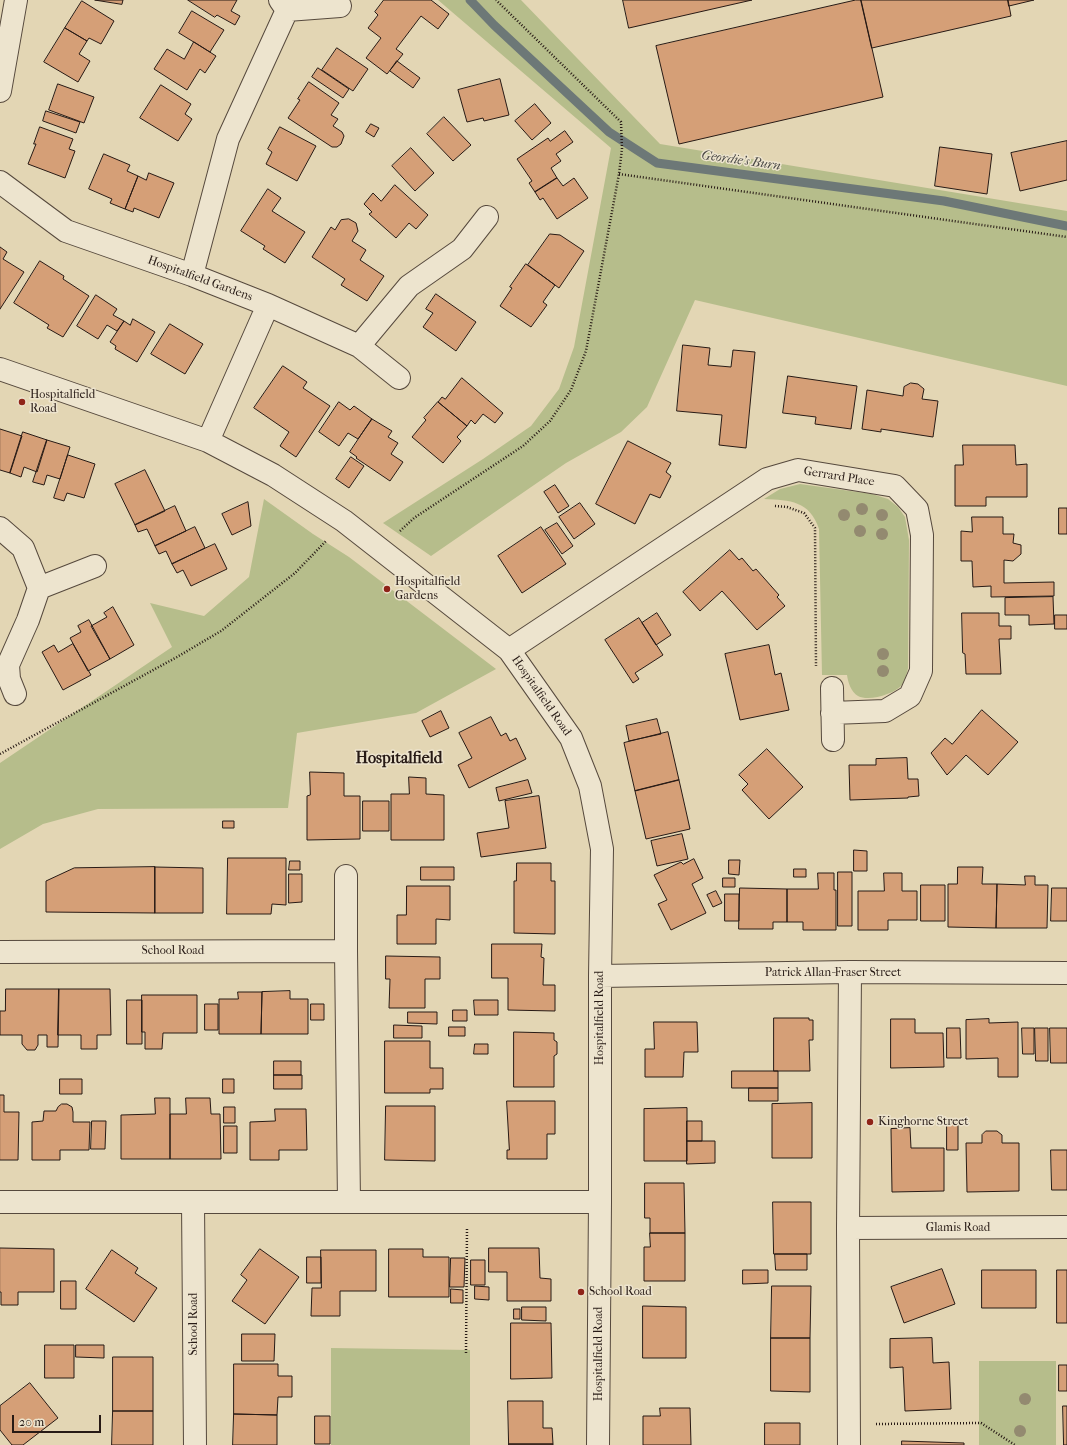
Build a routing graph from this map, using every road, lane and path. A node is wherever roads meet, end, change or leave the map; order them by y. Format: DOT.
graph roads {
  1 [pos="16,0"];
  2 [pos="496,0"];
  3 [pos="283,5"];
  4 [pos="340,6"];
  5 [pos="0,91"];
  6 [pos="619,174"];
  7 [pos="0,182"];
  8 [pos="487,217"];
  9 [pos="1067,237"];
  10 [pos="192,275"];
  11 [pos="268,305"];
  12 [pos="360,346"];
  13 [pos="0,369"];
  14 [pos="399,378"];
  15 [pos="208,441"];
  16 [pos="740,497"];
  17 [pos="344,521"];
  18 [pos="0,528"];
  19 [pos="381,550"];
  20 [pos="95,566"];
  21 [pos="38,588"];
  22 [pos="509,650"];
  23 [pos="832,688"];
  24 [pos="15,694"];
  25 [pos="832,713"];
  26 [pos="833,740"];
  27 [pos="0,754"];
  28 [pos="346,876"];
  29 [pos="346,951"];
  30 [pos="0,952"];
  31 [pos="850,972"];
  32 [pos="1067,973"];
  33 [pos="600,976"];
  34 [pos="0,1202"];
  35 [pos="193,1202"];
  36 [pos="349,1202"];
  37 [pos="467,1202"];
  38 [pos="600,1202"];
  39 [pos="1067,1227"];
  40 [pos="848,1228"];
  41 [pos="466,1353"];
  42 [pos="849,1434"];
  43 [pos="195,1445"];
  44 [pos="598,1445"];
  45 [pos="1015,1445"];
  1 -- 5 [label="street"];
  2 -- 6 [label="path"];
  3 -- 4 [label="street"];
  3 -- 10 [label="street"];
  6 -- 9 [label="path"];
  6 -- 19 [label="path"];
  7 -- 10 [label="street, Hospitalfield Gardens"];
  8 -- 12 [label="street"];
  10 -- 11 [label="street, Hospitalfield Gardens"];
  11 -- 12 [label="street, Hospitalfield Gardens"];
  11 -- 15 [label="street"];
  12 -- 14 [label="street, Hospitalfield Gardens"];
  13 -- 15 [label="street, Hospitalfield Road"];
  15 -- 17 [label="street, Hospitalfield Road"];
  16 -- 22 [label="street, Gerrard Place"];
  16 -- 23 [label="path"];
  16 -- 25 [label="street, Gerrard Place"];
  17 -- 19 [label="street, Hospitalfield Road"];
  17 -- 27 [label="path"];
  18 -- 21 [label="street"];
  19 -- 22 [label="street, Hospitalfield Road"];
  20 -- 21 [label="street"];
  21 -- 24 [label="street"];
  22 -- 33 [label="street, Hospitalfield Road"];
  23 -- 25 [label="street"];
  25 -- 26 [label="street"];
  28 -- 29 [label="street"];
  29 -- 30 [label="street, School Road"];
  29 -- 36 [label="street"];
  31 -- 32 [label="street, Patrick Allan-Fraser Street"];
  31 -- 33 [label="street, Patrick Allan-Fraser Street"];
  31 -- 40 [label="street"];
  33 -- 38 [label="street, Hospitalfield Road"];
  34 -- 35 [label="street"];
  35 -- 36 [label="street"];
  35 -- 43 [label="street, School Road"];
  36 -- 37 [label="street"];
  37 -- 38 [label="street"];
  37 -- 41 [label="path"];
  38 -- 44 [label="street, Hospitalfield Road"];
  39 -- 40 [label="street, Glamis Road"];
  40 -- 42 [label="street"];
  42 -- 45 [label="path"];
}
